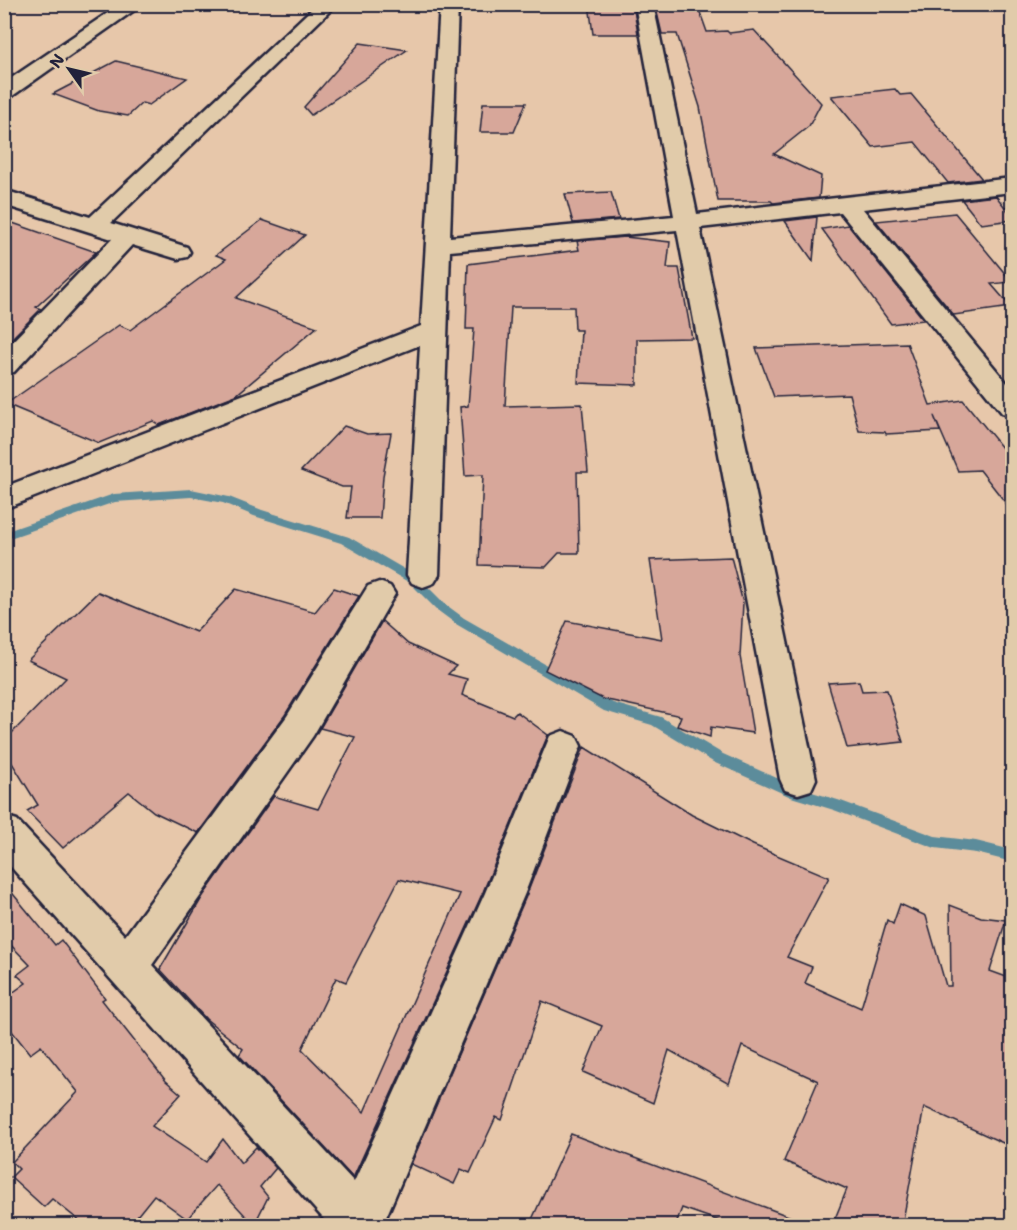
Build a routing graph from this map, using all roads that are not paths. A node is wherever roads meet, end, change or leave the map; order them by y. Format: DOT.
graph roads {
  1 [pos="134,4"];
  2 [pos="328,4"];
  3 [pos="449,4"];
  4 [pos="644,4"];
  5 [pos="4,93"];
  6 [pos="1012,185"];
  7 [pos="4,197"];
  8 [pos="846,204"];
  9 [pos="687,222"];
  10 [pos="94,226"];
  11 [pos="128,236"];
  12 [pos="438,245"];
  13 [pos="178,252"];
  14 [pos="434,330"];
  15 [pos="4,366"];
  16 [pos="1012,407"];
  17 [pos="4,499"];
  18 [pos="423,574"];
  19 [pos="379,594"];
  20 [pos="563,746"];
  21 [pos="798,779"];
  22 [pos="4,832"];
  23 [pos="126,968"];
  24 [pos="360,1225"];
  1 -- 5 [label="street"];
  2 -- 10 [label="street"];
  3 -- 12 [label="street"];
  4 -- 9 [label="street"];
  6 -- 8 [label="street"];
  7 -- 10 [label="street"];
  8 -- 9 [label="street"];
  8 -- 16 [label="street"];
  9 -- 12 [label="street"];
  9 -- 21 [label="street"];
  10 -- 11 [label="street"];
  11 -- 13 [label="street"];
  11 -- 15 [label="street"];
  12 -- 14 [label="street"];
  14 -- 17 [label="street"];
  14 -- 18 [label="street"];
  19 -- 23 [label="street"];
  20 -- 24 [label="street"];
  22 -- 23 [label="street"];
  23 -- 24 [label="street"];
}
